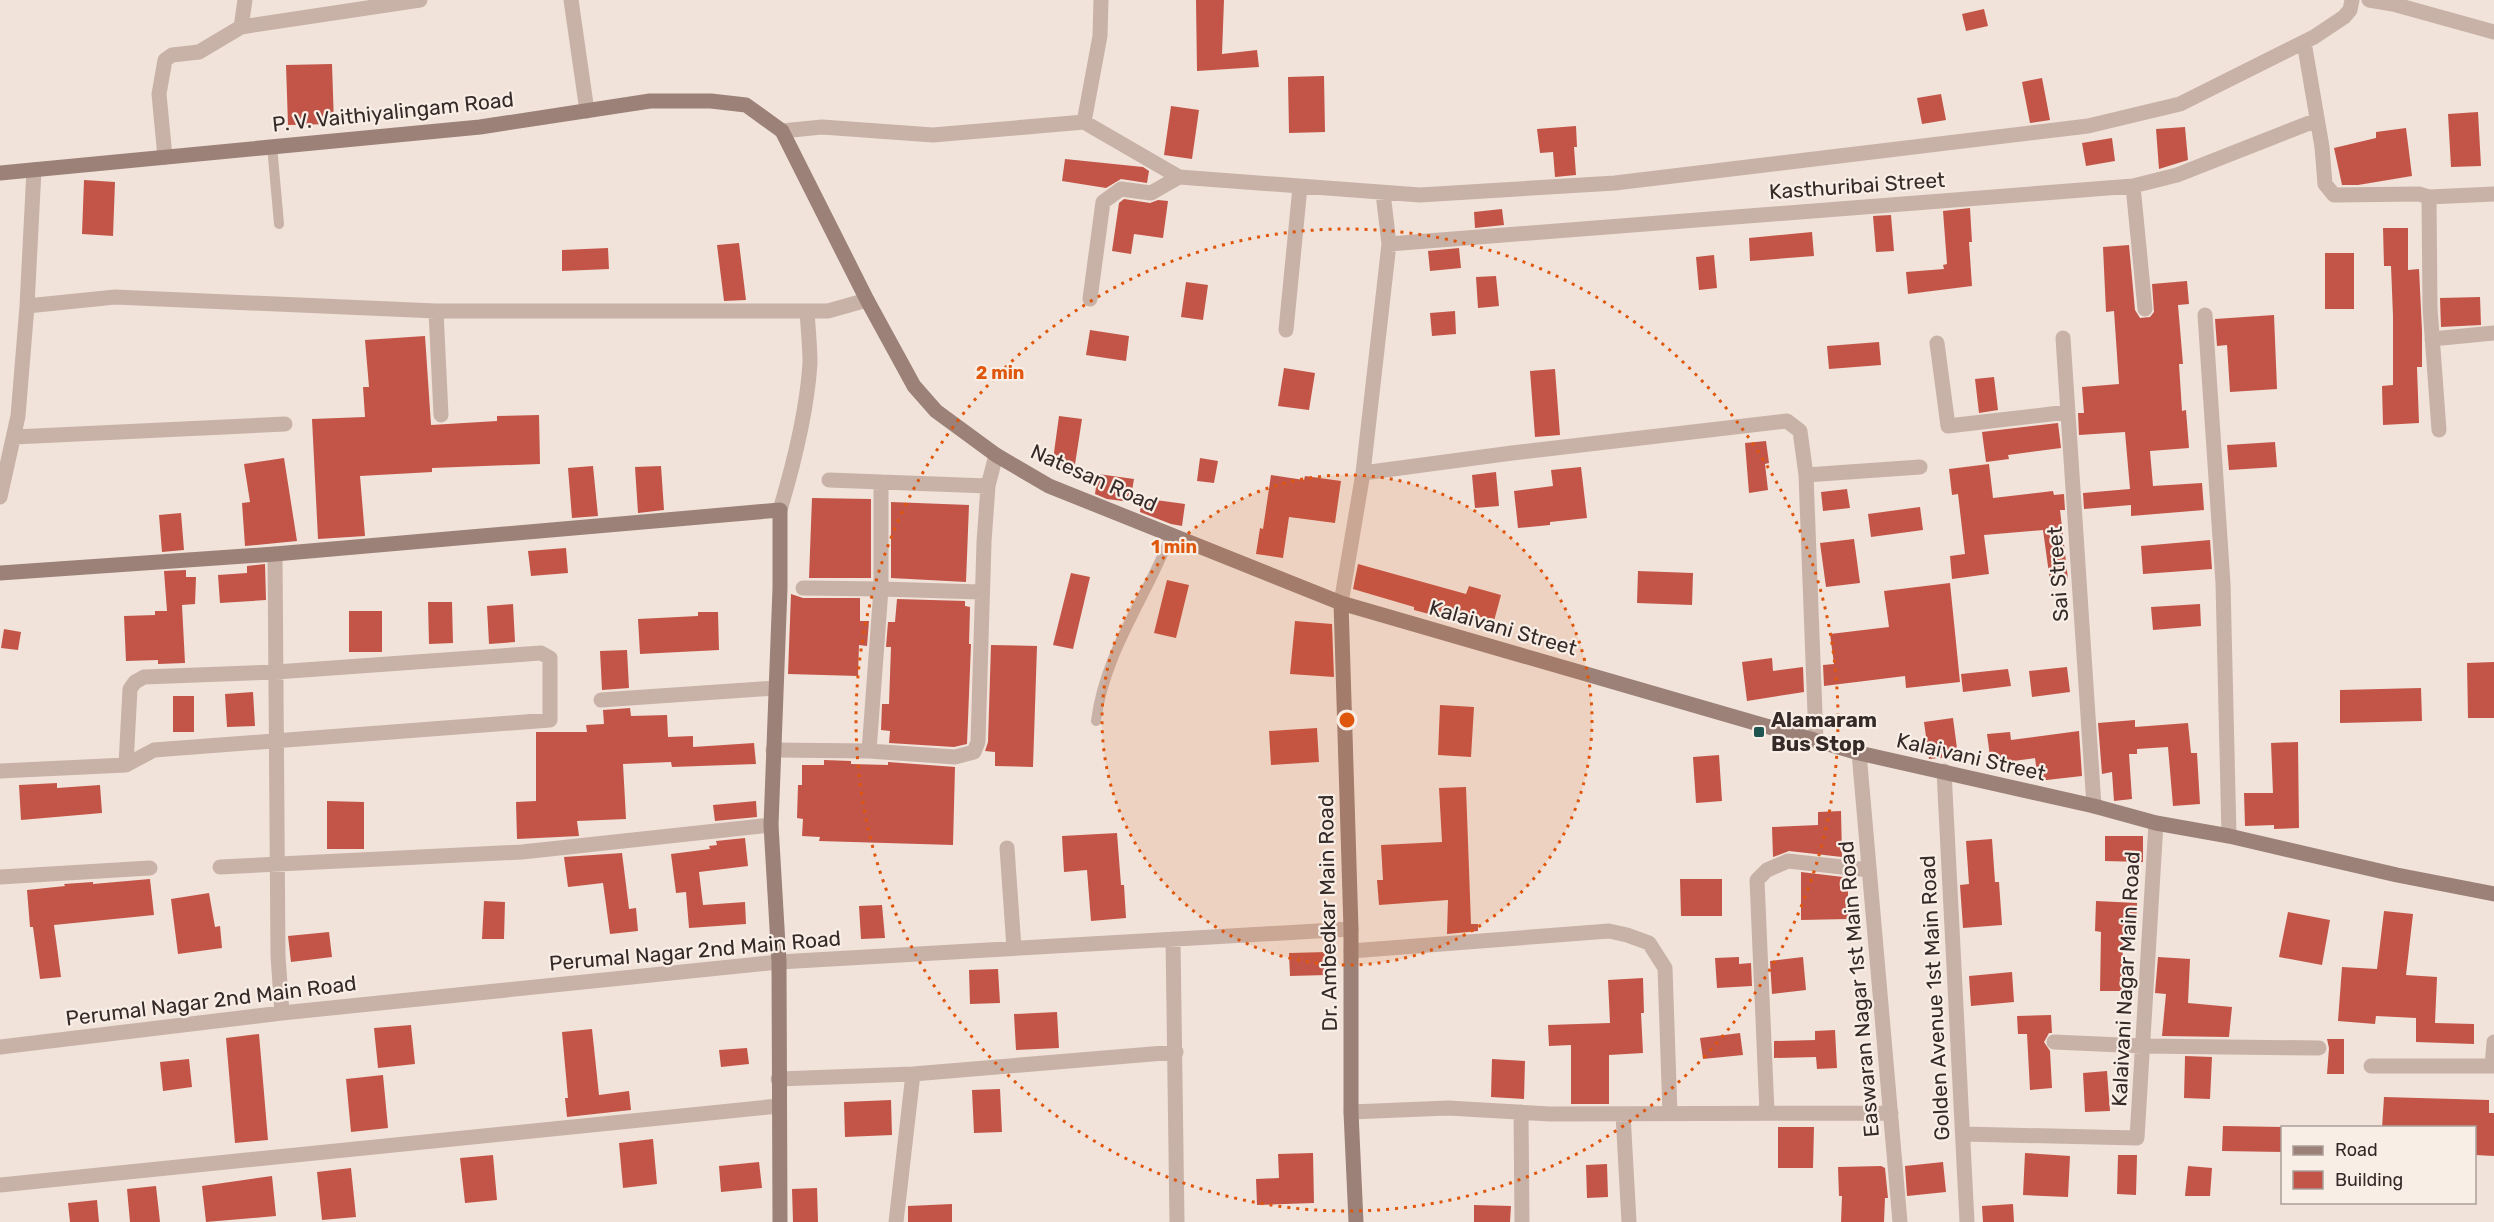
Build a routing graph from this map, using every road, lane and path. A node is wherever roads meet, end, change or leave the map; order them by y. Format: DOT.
graph roads {
  1 [pos="245,0"];
  2 [pos="420,0"];
  3 [pos="571,0"];
  4 [pos="1101,0"];
  5 [pos="2352,0"];
  6 [pos="2369,0"];
  7 [pos="241,27"];
  8 [pos="2494,32"];
  9 [pos="2304,42"];
  10 [pos="587,111"];
  11 [pos="2317,120"];
  12 [pos="1084,122"];
  13 [pos="782,131"];
  14 [pos="272,146"];
  15 [pos="165,157"];
  16 [pos="34,170"];
  17 [pos="0,173"];
  18 [pos="1179,177"];
  19 [pos="2133,186"];
  20 [pos="1300,187"];
  21 [pos="1383,192"];
  22 [pos="2494,194"];
  23 [pos="2429,197"];
  24 [pos="279,224"];
  25 [pos="1389,244"];
  26 [pos="1090,299"];
  27 [pos="867,300"];
  28 [pos="27,306"];
  29 [pos="2145,309"];
  30 [pos="436,311"];
  31 [pos="807,311"];
  32 [pos="2205,315"];
  33 [pos="1286,330"];
  34 [pos="2494,333"];
  35 [pos="2063,338"];
  36 [pos="2432,339"];
  37 [pos="1937,343"];
  38 [pos="2068,412"];
  39 [pos="441,415"];
  40 [pos="285,424"];
  41 [pos="2439,430"];
  42 [pos="14,437"];
  43 [pos="996,455"];
  44 [pos="1920,467"];
  45 [pos="1363,473"];
  46 [pos="1806,475"];
  47 [pos="829,480"];
  48 [pos="881,482"];
  49 [pos="988,486"];
  50 [pos="0,497"];
  51 [pos="780,510"];
  52 [pos="1171,535"];
  53 [pos="275,554"];
  54 [pos="0,573"];
  55 [pos="802,588"];
  56 [pos="881,589"];
  57 [pos="981,592"];
  58 [pos="1341,603"];
  59 [pos="276,672"];
  60 [pos="775,688"];
  61 [pos="601,700"];
  62 [pos="1096,721"];
  63 [pos="278,739"];
  64 [pos="1816,740"];
  65 [pos="773,750"];
  66 [pos="869,751"];
  67 [pos="1859,753"];
  68 [pos="126,765"];
  69 [pos="0,771"];
  70 [pos="1944,771"];
  71 [pos="2094,806"];
  72 [pos="2156,823"];
  73 [pos="771,825"];
  74 [pos="2229,836"];
  75 [pos="1007,848"];
  76 [pos="278,864"];
  77 [pos="219,867"];
  78 [pos="150,868"];
  79 [pos="1869,870"];
  80 [pos="0,877"];
  81 [pos="2494,894"];
  82 [pos="1351,929"];
  83 [pos="1173,939"];
  84 [pos="1014,948"];
  85 [pos="1351,951"];
  86 [pos="779,962"];
  87 [pos="282,1013"];
  88 [pos="2054,1042"];
  89 [pos="2494,1042"];
  90 [pos="2143,1046"];
  91 [pos="0,1047"];
  92 [pos="2319,1048"];
  93 [pos="1176,1052"];
  94 [pos="2371,1066"];
  95 [pos="2493,1066"];
  96 [pos="913,1074"];
  97 [pos="778,1079"];
  98 [pos="778,1106"];
  99 [pos="1351,1112"];
  100 [pos="1521,1112"];
  101 [pos="1767,1112"];
  102 [pos="1891,1113"];
  103 [pos="1623,1114"];
  104 [pos="1670,1114"];
  105 [pos="1963,1134"];
  106 [pos="0,1185"];
  107 [pos="780,1222"];
  108 [pos="896,1222"];
  109 [pos="1177,1222"];
  110 [pos="1356,1222"];
  111 [pos="1522,1222"];
  112 [pos="1629,1222"];
  113 [pos="1900,1222"];
  114 [pos="1967,1222"];
  1 -- 7 [label="street"];
  2 -- 7 [label="street"];
  3 -- 10 [label="street"];
  4 -- 12 [label="street"];
  5 -- 9 [label="street"];
  6 -- 8 [label="street"];
  7 -- 15 [label="street"];
  9 -- 11 [label="street"];
  9 -- 21 [label="street"];
  10 -- 13 [label="street, P. V. Vaithiyalingam Road"];
  10 -- 14 [label="street, P. V. Vaithiyalingam Road"];
  11 -- 19 [label="street, Kasthuribai Street"];
  11 -- 23 [label="street"];
  12 -- 13 [label="street"];
  12 -- 18 [label="street"];
  13 -- 27 [label="street, Natesan Road"];
  14 -- 15 [label="street, P. V. Vaithiyalingam Road"];
  14 -- 24 [label="lane"];
  15 -- 16 [label="street, P. V. Vaithiyalingam Road"];
  16 -- 17 [label="street, P. V. Vaithiyalingam Road"];
  16 -- 28 [label="street"];
  18 -- 20 [label="street"];
  18 -- 26 [label="street"];
  19 -- 25 [label="street, Kasthuribai Street"];
  19 -- 29 [label="street"];
  20 -- 21 [label="street"];
  20 -- 33 [label="street"];
  21 -- 25 [label="street"];
  22 -- 23 [label="street"];
  23 -- 36 [label="street"];
  25 -- 45 [label="street"];
  27 -- 31 [label="street"];
  27 -- 43 [label="street, Natesan Road"];
  28 -- 30 [label="street"];
  28 -- 42 [label="street"];
  30 -- 31 [label="street"];
  30 -- 39 [label="street"];
  31 -- 51 [label="street"];
  32 -- 74 [label="street"];
  34 -- 36 [label="street"];
  35 -- 38 [label="street, Sai Street"];
  36 -- 41 [label="street"];
  37 -- 38 [label="street"];
  38 -- 71 [label="street, Sai Street"];
  40 -- 42 [label="street"];
  42 -- 50 [label="street"];
  43 -- 49 [label="street"];
  43 -- 52 [label="street, Natesan Road"];
  44 -- 46 [label="street"];
  45 -- 46 [label="street"];
  45 -- 58 [label="street"];
  46 -- 64 [label="street"];
  47 -- 48 [label="street"];
  48 -- 49 [label="street"];
  48 -- 56 [label="street"];
  49 -- 57 [label="street"];
  51 -- 53 [label="street"];
  51 -- 60 [label="street"];
  52 -- 58 [label="street, Natesan Road"];
  52 -- 62 [label="lane"];
  53 -- 54 [label="street"];
  53 -- 59 [label="street"];
  55 -- 56 [label="street"];
  56 -- 57 [label="street"];
  56 -- 66 [label="street"];
  57 -- 66 [label="street"];
  58 -- 64 [label="street, Kalaivani Street"];
  58 -- 82 [label="street, Dr. Ambedkar Main Road"];
  59 -- 63 [label="street"];
  59 -- 63 [label="street"];
  59 -- 68 [label="street"];
  60 -- 61 [label="street"];
  60 -- 65 [label="street"];
  63 -- 68 [label="street"];
  63 -- 76 [label="street"];
  64 -- 67 [label="street, Kalaivani Street"];
  65 -- 66 [label="street"];
  65 -- 73 [label="street"];
  67 -- 70 [label="street, Kalaivani Street"];
  67 -- 79 [label="street, Easwaran Nagar 1st Main Road"];
  68 -- 69 [label="street"];
  70 -- 71 [label="street, Kalaivani Street"];
  70 -- 105 [label="street, Golden Avenue 1st Main Road"];
  71 -- 72 [label="street, Kalaivani Street"];
  72 -- 74 [label="street, Kalaivani Street"];
  72 -- 90 [label="street, Kalaivani Nagar Main Road"];
  73 -- 76 [label="street"];
  73 -- 86 [label="street"];
  74 -- 81 [label="street, Kalaivani Street"];
  75 -- 84 [label="street"];
  76 -- 77 [label="street"];
  76 -- 87 [label="street"];
  78 -- 80 [label="street"];
  79 -- 101 [label="street"];
  79 -- 102 [label="street, Easwaran Nagar 1st Main Road"];
  82 -- 83 [label="street, Perumal Nagar 2nd Main Road"];
  82 -- 85 [label="street, Dr. Ambedkar Main Road"];
  83 -- 84 [label="street, Perumal Nagar 2nd Main Road"];
  83 -- 93 [label="street"];
  84 -- 86 [label="street, Perumal Nagar 2nd Main Road"];
  85 -- 99 [label="street, Dr. Ambedkar Main Road"];
  85 -- 104 [label="street"];
  86 -- 87 [label="street, Perumal Nagar 2nd Main Road"];
  86 -- 97 [label="street"];
  87 -- 91 [label="street, Perumal Nagar 2nd Main Road"];
  88 -- 90 [label="street"];
  89 -- 95 [label="street"];
  90 -- 92 [label="street"];
  90 -- 105 [label="street, Kalaivani Nagar Main Road"];
  93 -- 96 [label="street"];
  93 -- 109 [label="street"];
  94 -- 95 [label="street"];
  96 -- 97 [label="street"];
  96 -- 108 [label="street"];
  97 -- 98 [label="street"];
  98 -- 106 [label="street"];
  98 -- 107 [label="street"];
  99 -- 100 [label="street"];
  99 -- 110 [label="street, Dr. Ambedkar Main Road"];
  100 -- 103 [label="street"];
  100 -- 111 [label="street"];
  101 -- 102 [label="street"];
  101 -- 104 [label="street"];
  102 -- 113 [label="street, Easwaran Nagar 1st Main Road"];
  103 -- 104 [label="street"];
  103 -- 112 [label="street"];
  105 -- 114 [label="street, Golden Avenue 1st Main Road"];
}
